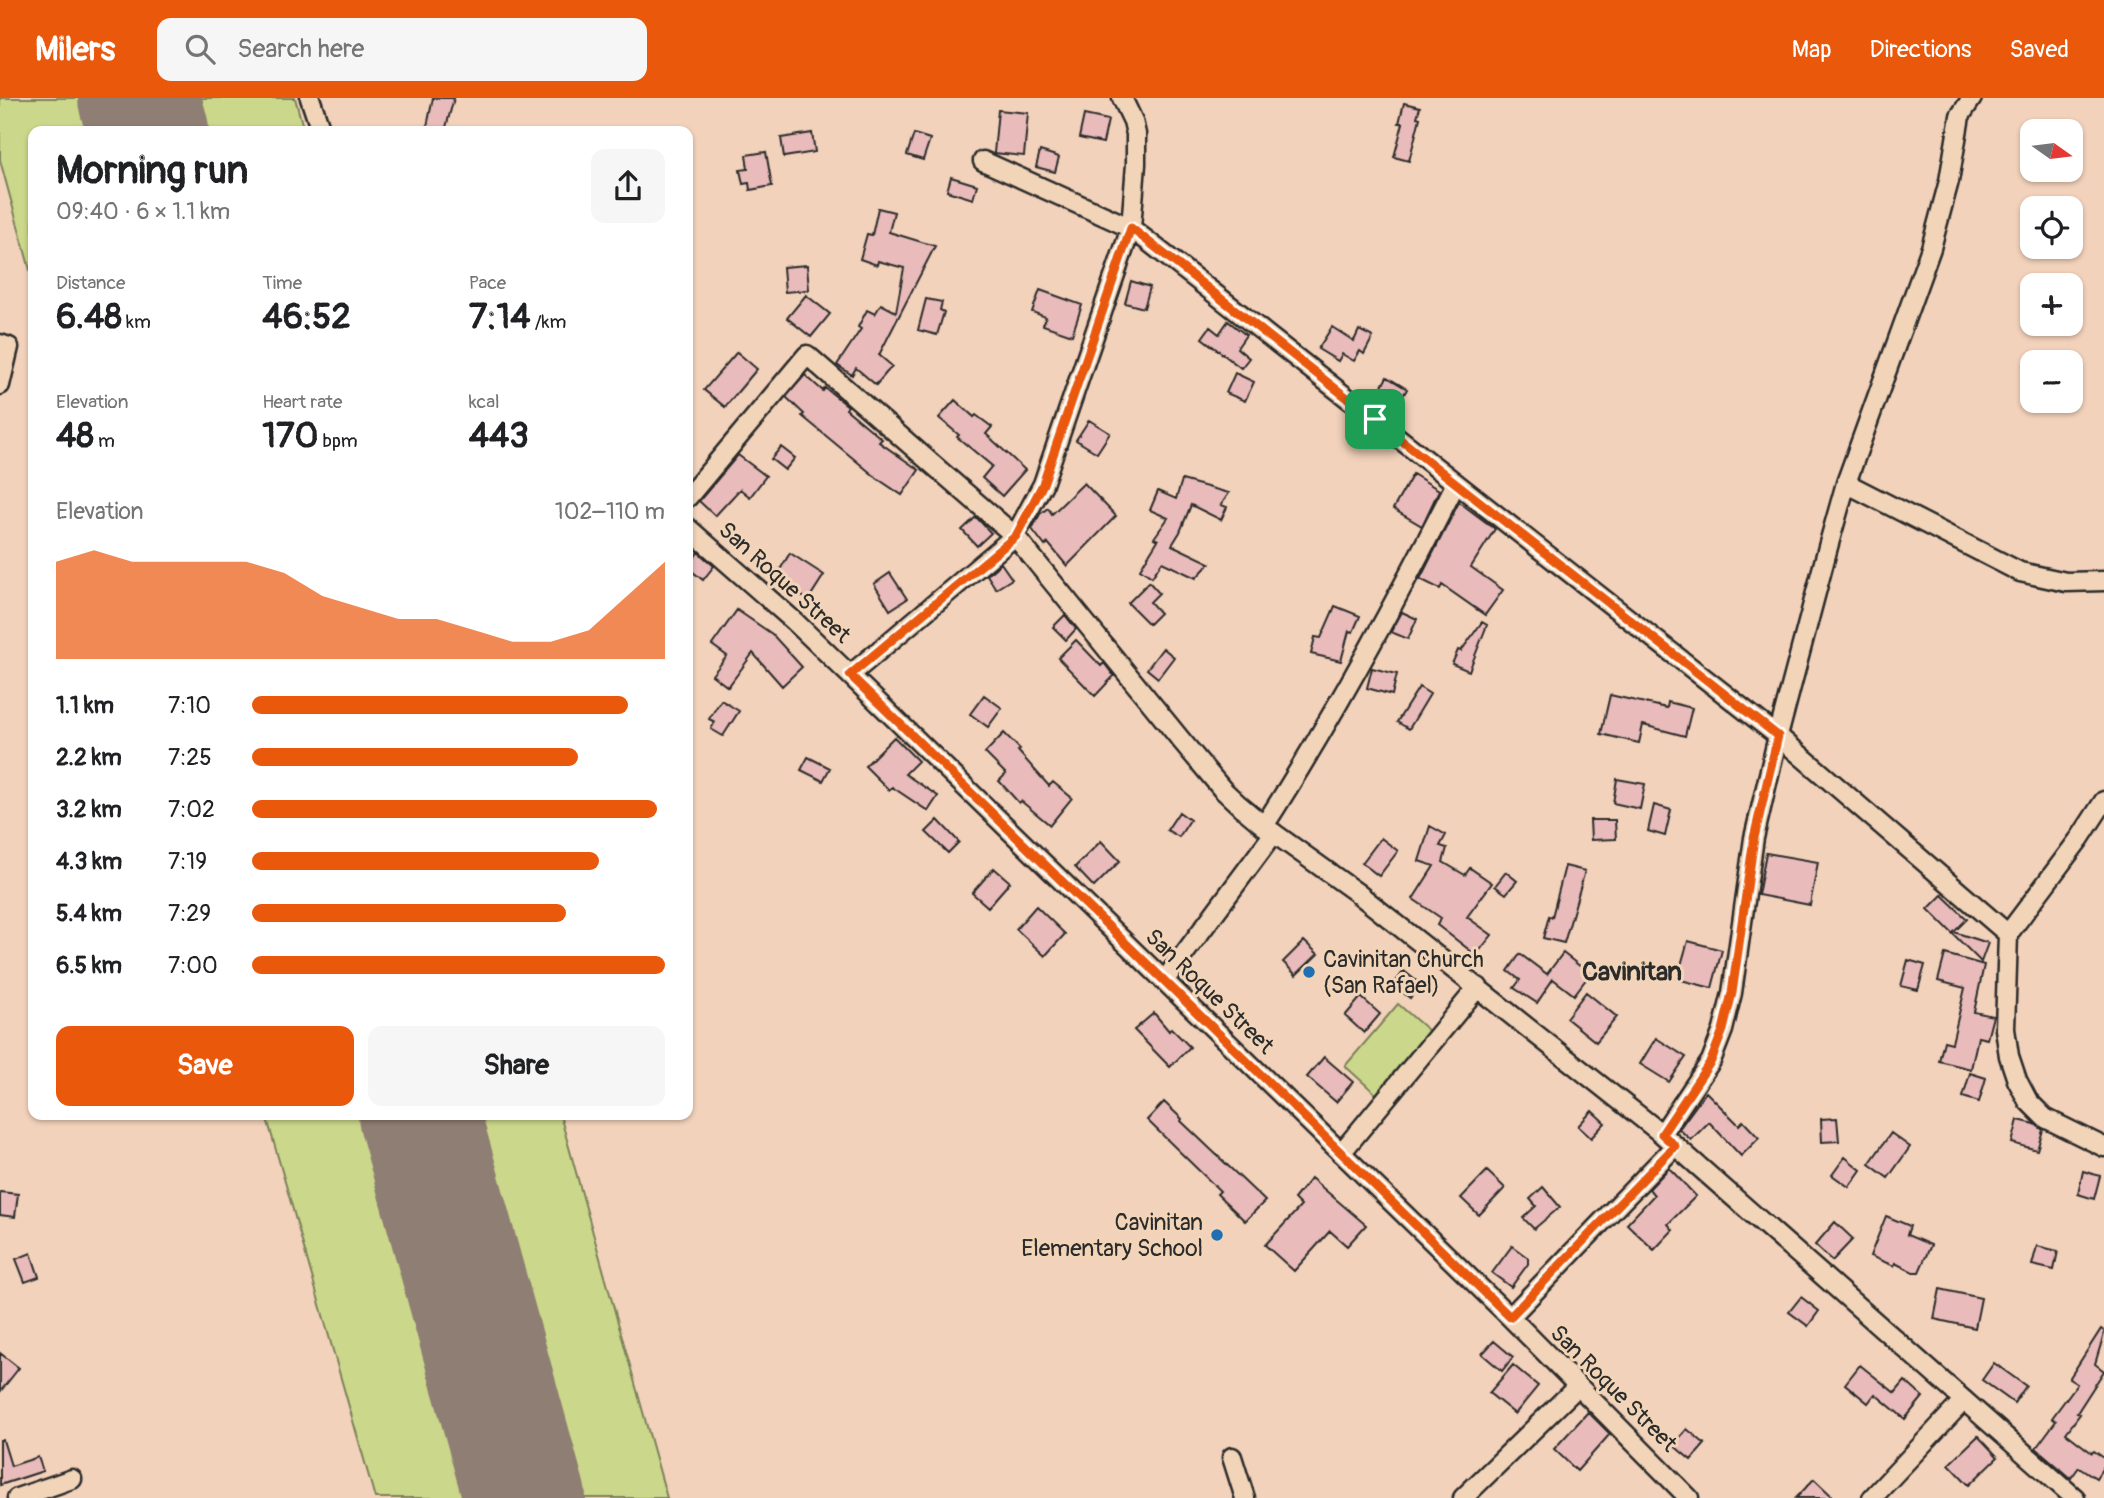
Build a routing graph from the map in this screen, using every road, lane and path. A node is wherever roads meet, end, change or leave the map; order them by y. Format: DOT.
graph roads {
  1 [pos="310,98"];
  2 [pos="1122,98"];
  3 [pos="1972,98"];
  4 [pos="319,126"];
  5 [pos="983,161"];
  6 [pos="1131,228"];
  7 [pos="0,345"];
  8 [pos="0,385"];
  9 [pos="1456,483"];
  10 [pos="1846,484"];
  11 [pos="693,491"];
  12 [pos="693,531"];
  13 [pos="1016,536"];
  14 [pos="2104,582"];
  15 [pos="850,675"];
  16 [pos="1778,736"];
  17 [pos="2104,800"];
  18 [pos="1269,829"];
  19 [pos="2008,934"];
  20 [pos="1164,981"];
  21 [pos="1478,987"];
  22 [pos="1669,1140"];
  23 [pos="2104,1147"];
  24 [pos="1341,1153"];
  25 [pos="1510,1317"];
  26 [pos="1578,1386"];
  27 [pos="1964,1400"];
  28 [pos="1232,1457"];
  29 [pos="72,1479"];
  30 [pos="17,1498"];
  31 [pos="1245,1498"];
  32 [pos="1463,1498"];
  33 [pos="1689,1498"];
  34 [pos="1872,1498"];
  35 [pos="2075,1498"];
  1 -- 4 [label="street"];
  2 -- 6 [label="street"];
  3 -- 10 [label="street"];
  5 -- 6 [label="street"];
  6 -- 9 [label="street"];
  6 -- 13 [label="street"];
  7 -- 8 [label="street"];
  9 -- 16 [label="street"];
  9 -- 18 [label="street"];
  10 -- 14 [label="street"];
  10 -- 16 [label="street"];
  11 -- 13 [label="street"];
  12 -- 15 [label="street, San Roque Street"];
  13 -- 15 [label="street"];
  13 -- 18 [label="street"];
  15 -- 20 [label="street, San Roque Street"];
  16 -- 19 [label="street"];
  16 -- 22 [label="street"];
  17 -- 19 [label="street"];
  18 -- 20 [label="street"];
  18 -- 21 [label="street"];
  19 -- 23 [label="street"];
  20 -- 24 [label="street, San Roque Street"];
  21 -- 22 [label="street"];
  21 -- 24 [label="street"];
  22 -- 25 [label="street"];
  22 -- 27 [label="street"];
  24 -- 25 [label="street, San Roque Street"];
  25 -- 26 [label="street, San Roque Street"];
  26 -- 32 [label="street"];
  26 -- 33 [label="street, San Roque Street"];
  27 -- 34 [label="street"];
  27 -- 35 [label="street"];
  28 -- 31 [label="street"];
  29 -- 30 [label="street"];
}
